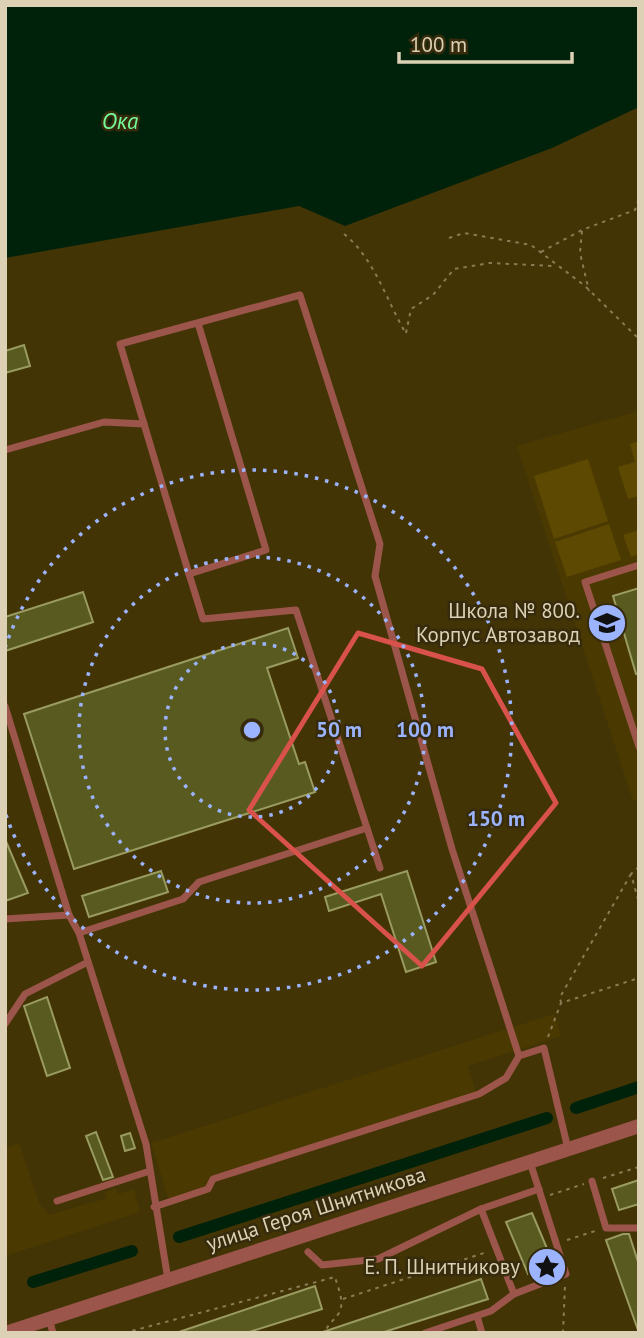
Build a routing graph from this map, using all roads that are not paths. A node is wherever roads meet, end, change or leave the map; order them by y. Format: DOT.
graph roads {
  1 [pos="198,323"];
  2 [pos="144,424"];
  3 [pos="5,450"];
  4 [pos="639,565"];
  5 [pos="189,574"];
  6 [pos="5,706"];
  7 [pos="639,747"];
  8 [pos="367,828"];
  9 [pos="380,868"];
  10 [pos="69,915"];
  11 [pos="5,919"];
  12 [pos="79,933"];
  13 [pos="88,962"];
  14 [pos="5,1024"];
  15 [pos="519,1056"];
  16 [pos="639,1126"];
  17 [pos="568,1149"];
  18 [pos="530,1162"];
  19 [pos="149,1171"];
  20 [pos="592,1181"];
  21 [pos="539,1189"];
  22 [pos="57,1201"];
  23 [pos="154,1207"];
  24 [pos="481,1209"];
  25 [pos="639,1228"];
  26 [pos="308,1252"];
  27 [pos="168,1280"];
  28 [pos="514,1294"];
  29 [pos="477,1316"];
  30 [pos="51,1326"];
  31 [pos="6,1333"];
  32 [pos="425,1333"];
  33 [pos="482,1333"];
  1 -- 2 [label="lane"];
  1 -- 5 [label="lane"];
  1 -- 15 [label="lane"];
  2 -- 3 [label="lane"];
  2 -- 5 [label="lane"];
  4 -- 7 [label="lane"];
  5 -- 8 [label="lane"];
  6 -- 10 [label="lane"];
  8 -- 9 [label="lane"];
  8 -- 12 [label="lane"];
  10 -- 11 [label="lane"];
  10 -- 12 [label="lane"];
  12 -- 13 [label="lane"];
  13 -- 14 [label="lane"];
  13 -- 19 [label="lane"];
  15 -- 17 [label="lane"];
  15 -- 23 [label="lane"];
  16 -- 17 [label="street, улица Героя Шнитникова"];
  17 -- 18 [label="street, улица Героя Шнитникова"];
  18 -- 21 [label="lane"];
  18 -- 27 [label="street, улица Героя Шнитникова"];
  19 -- 22 [label="lane"];
  19 -- 23 [label="lane"];
  20 -- 25 [label="lane"];
  21 -- 24 [label="lane"];
  21 -- 28 [label="lane"];
  23 -- 27 [label="lane"];
  24 -- 26 [label="lane"];
  24 -- 28 [label="lane"];
  27 -- 30 [label="street, улица Героя Шнитникова"];
  28 -- 29 [label="lane"];
  29 -- 32 [label="lane"];
  29 -- 33 [label="lane"];
  30 -- 31 [label="street, улица Героя Шнитникова"];
}
